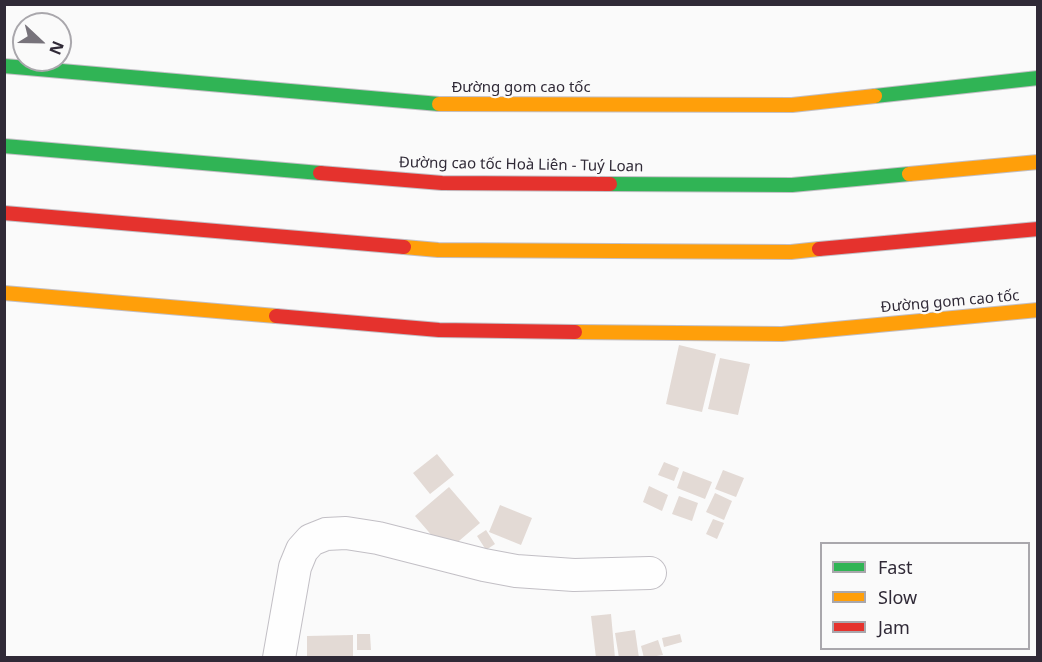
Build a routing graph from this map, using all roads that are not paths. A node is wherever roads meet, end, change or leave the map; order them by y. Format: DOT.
graph roads {
  1 [pos="4,66"];
  2 [pos="1038,78"];
  3 [pos="4,146"];
  4 [pos="1038,162"];
  5 [pos="4,213"];
  6 [pos="1038,230"];
  7 [pos="4,293"];
  8 [pos="1038,310"];
  9 [pos="650,573"];
  10 [pos="279,657"];
  1 -- 2 [label="main road, Đường gom cao tốc"];
  3 -- 4 [label="main road, Đường cao tốc Hoà Liên - Tuý Loan"];
  5 -- 6 [label="main road"];
  7 -- 8 [label="main road, Đường gom cao tốc"];
  9 -- 10 [label="street"];
}
